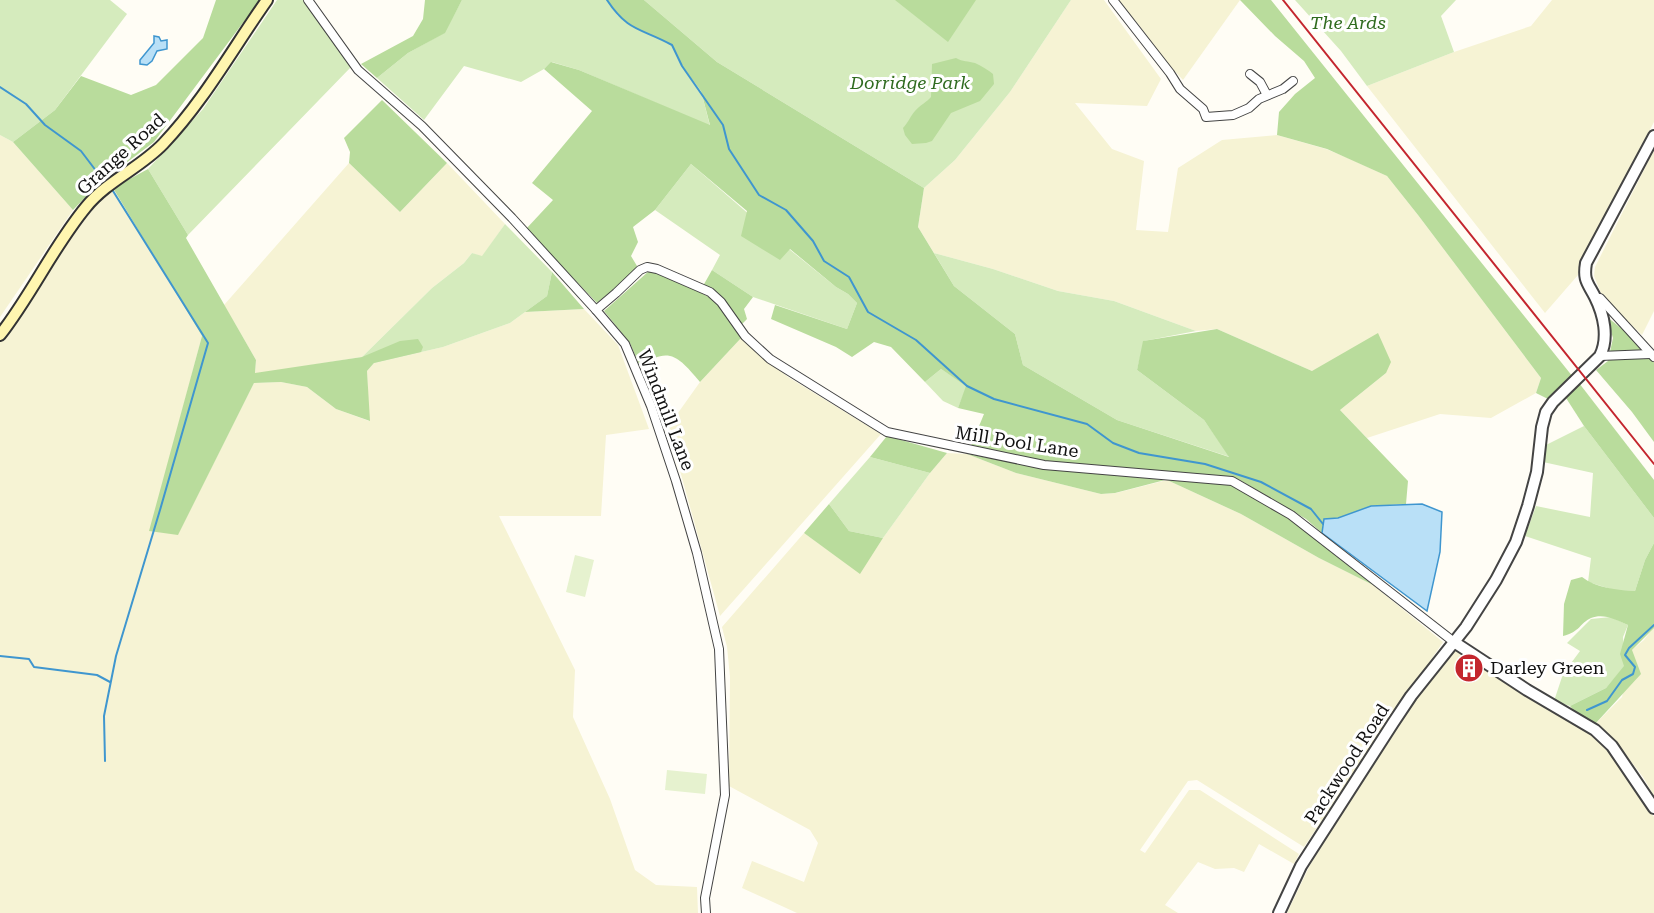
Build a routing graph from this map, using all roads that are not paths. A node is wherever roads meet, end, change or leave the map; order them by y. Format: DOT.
graph roads {
  1 [pos="267,0"];
  2 [pos="308,0"];
  3 [pos="1113,0"];
  4 [pos="1250,74"];
  5 [pos="1293,81"];
  6 [pos="1268,95"];
  7 [pos="1654,136"];
  8 [pos="1596,298"];
  9 [pos="596,310"];
  10 [pos="0,335"];
  11 [pos="1652,355"];
  12 [pos="1600,356"];
  13 [pos="1454,642"];
  14 [pos="1654,808"];
  15 [pos="706,913"];
  16 [pos="1279,913"];
  1 -- 10 [label="main road, Grange Road"];
  2 -- 9 [label="street, Windmill Lane"];
  3 -- 6 [label="street"];
  4 -- 6 [label="street"];
  5 -- 6 [label="street"];
  7 -- 8 [label="street"];
  8 -- 11 [label="street"];
  8 -- 12 [label="street"];
  9 -- 13 [label="street, Mill Pool Lane"];
  9 -- 15 [label="street, Windmill Lane"];
  11 -- 12 [label="street"];
  12 -- 13 [label="street, Packwood Road"];
  13 -- 14 [label="street"];
  13 -- 16 [label="street, Packwood Road"];
}
